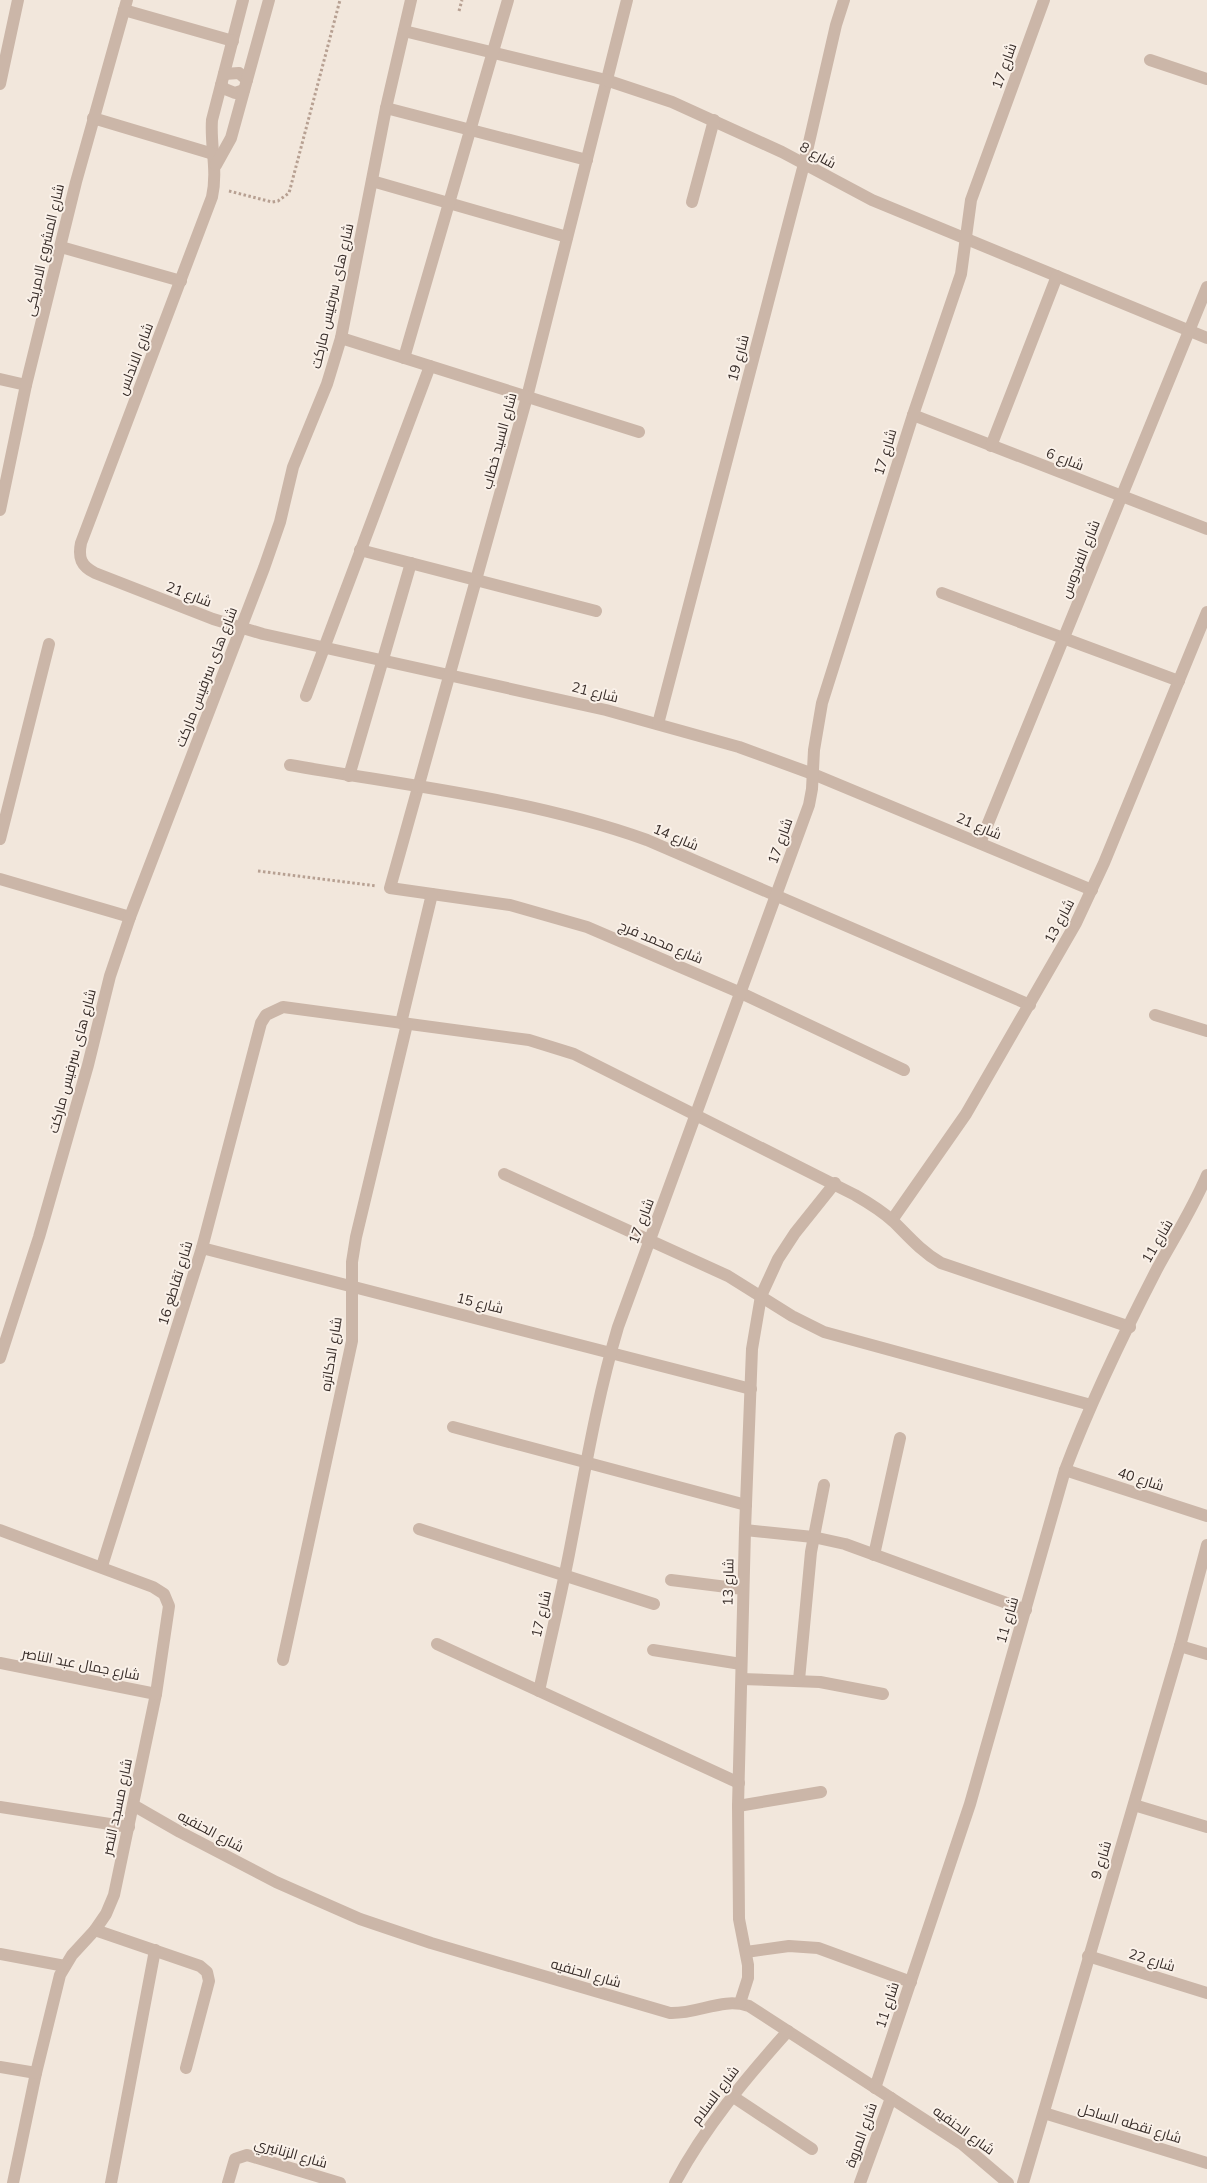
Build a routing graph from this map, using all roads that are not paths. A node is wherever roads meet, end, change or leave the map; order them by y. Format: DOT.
graph roads {
  1 [pos="18,0"];
  2 [pos="243,0"];
  3 [pos="268,0"];
  4 [pos="411,0"];
  5 [pos="508,0"];
  6 [pos="627,0"];
  7 [pos="844,0"];
  8 [pos="1044,0"];
  9 [pos="126,5"];
  10 [pos="404,31"];
  11 [pos="233,40"];
  12 [pos="492,52"];
  13 [pos="1150,60"];
  14 [pos="1207,78"];
  15 [pos="223,79"];
  16 [pos="606,80"];
  17 [pos="0,84"];
  18 [pos="245,85"];
  19 [pos="386,108"];
  20 [pos="93,118"];
  21 [pos="714,120"];
  22 [pos="469,130"];
  23 [pos="217,159"];
  24 [pos="587,160"];
  25 [pos="804,164"];
  26 [pos="372,181"];
  27 [pos="692,202"];
  28 [pos="448,203"];
  29 [pos="567,237"];
  30 [pos="966,238"];
  31 [pos="61,247"];
  32 [pos="1056,276"];
  33 [pos="181,281"];
  34 [pos="1207,287"];
  35 [pos="1189,331"];
  36 [pos="341,338"];
  37 [pos="1207,338"];
  38 [pos="404,358"];
  39 [pos="430,366"];
  40 [pos="0,379"];
  41 [pos="26,385"];
  42 [pos="527,397"];
  43 [pos="913,415"];
  44 [pos="639,432"];
  45 [pos="991,446"];
  46 [pos="1122,497"];
  47 [pos="0,510"];
  48 [pos="1207,529"];
  49 [pos="360,550"];
  50 [pos="81,561"];
  51 [pos="411,563"];
  52 [pos="476,580"];
  53 [pos="942,593"];
  54 [pos="596,612"];
  55 [pos="1207,612"];
  56 [pos="242,628"];
  57 [pos="1064,638"];
  58 [pos="49,644"];
  59 [pos="323,647"];
  60 [pos="383,661"];
  61 [pos="448,676"];
  62 [pos="1179,681"];
  63 [pos="306,696"];
  64 [pos="658,724"];
  65 [pos="290,766"];
  66 [pos="813,774"];
  67 [pos="349,776"];
  68 [pos="418,787"];
  69 [pos="0,839"];
  70 [pos="980,843"];
  71 [pos="0,879"];
  72 [pos="390,888"];
  73 [pos="1092,890"];
  74 [pos="432,894"];
  75 [pos="776,896"];
  76 [pos="130,916"];
  77 [pos="741,993"];
  78 [pos="1030,1005"];
  79 [pos="1155,1015"];
  80 [pos="404,1023"];
  81 [pos="1207,1031"];
  82 [pos="904,1070"];
  83 [pos="697,1115"];
  84 [pos="504,1174"];
  85 [pos="1207,1175"];
  86 [pos="834,1183"];
  87 [pos="892,1220"];
  88 [pos="649,1241"];
  89 [pos="202,1248"];
  90 [pos="352,1286"];
  91 [pos="761,1296"];
  92 [pos="1130,1326"];
  93 [pos="611,1352"];
  94 [pos="0,1358"];
  95 [pos="751,1388"];
  96 [pos="1091,1405"];
  97 [pos="453,1428"];
  98 [pos="900,1438"];
  99 [pos="585,1462"];
  100 [pos="1065,1470"];
  101 [pos="824,1485"];
  102 [pos="746,1505"];
  103 [pos="1207,1516"];
  104 [pos="419,1528"];
  105 [pos="0,1530"];
  106 [pos="744,1530"];
  107 [pos="813,1537"];
  108 [pos="1207,1545"];
  109 [pos="874,1555"];
  110 [pos="102,1566"];
  111 [pos="565,1576"];
  112 [pos="671,1580"];
  113 [pos="743,1589"];
  114 [pos="654,1604"];
  115 [pos="1026,1610"];
  116 [pos="437,1644"];
  117 [pos="1180,1646"];
  118 [pos="652,1650"];
  119 [pos="1207,1654"];
  120 [pos="283,1660"];
  121 [pos="0,1663"];
  122 [pos="741,1664"];
  123 [pos="742,1679"];
  124 [pos="798,1680"];
  125 [pos="538,1691"];
  126 [pos="156,1694"];
  127 [pos="883,1694"];
  128 [pos="739,1783"];
  129 [pos="821,1792"];
  130 [pos="133,1805"];
  131 [pos="1134,1805"];
  132 [pos="738,1806"];
  133 [pos="0,1807"];
  134 [pos="129,1827"];
  135 [pos="1207,1827"];
  136 [pos="95,1930"];
  137 [pos="155,1950"];
  138 [pos="746,1952"];
  139 [pos="0,1954"];
  140 [pos="1088,1956"];
  141 [pos="65,1966"];
  142 [pos="911,1982"];
  143 [pos="1207,1993"];
  144 [pos="740,2003"];
  145 [pos="788,2032"];
  146 [pos="0,2067"];
  147 [pos="186,2068"];
  148 [pos="36,2073"];
  149 [pos="875,2088"];
  150 [pos="732,2096"];
  151 [pos="891,2098"];
  152 [pos="1044,2113"];
  153 [pos="812,2149"];
  154 [pos="1207,2163"];
  155 [pos="305,2178"];
  156 [pos="13,2183"];
  157 [pos="110,2183"];
  158 [pos="228,2183"];
  159 [pos="340,2183"];
  160 [pos="675,2183"];
  161 [pos="860,2183"];
  162 [pos="1008,2183"];
  163 [pos="1023,2183"];
  1 -- 17 [label="street"];
  2 -- 11 [label="street, شارع الاندلس"];
  3 -- 18 [label="street, شارع الاندلس"];
  4 -- 10 [label="street, شارع هاى سرفيس ماركت"];
  5 -- 12 [label="street"];
  6 -- 16 [label="street, شارع السيد خطاب"];
  7 -- 25 [label="street, شارع 19"];
  8 -- 30 [label="street, شارع 17"];
  9 -- 11 [label="street"];
  9 -- 20 [label="street, شارع المشروع الامريكى"];
  10 -- 12 [label="street, شارع 8"];
  10 -- 19 [label="street, شارع هاى سرفيس ماركت"];
  11 -- 15 [label="street, شارع الاندلس"];
  12 -- 16 [label="street, شارع 8"];
  12 -- 22 [label="street"];
  13 -- 14 [label="street"];
  15 -- 18 [label="street"];
  15 -- 18 [label="street"];
  15 -- 23 [label="street, شارع الاندلس"];
  16 -- 21 [label="street, شارع 8"];
  16 -- 24 [label="street, شارع السيد خطاب"];
  18 -- 23 [label="street, شارع الاندلس"];
  19 -- 22 [label="street"];
  19 -- 26 [label="street, شارع هاى سرفيس ماركت"];
  20 -- 23 [label="street"];
  20 -- 31 [label="street, شارع المشروع الامريكى"];
  21 -- 25 [label="street, شارع 8"];
  21 -- 27 [label="street"];
  22 -- 24 [label="street"];
  22 -- 28 [label="street"];
  23 -- 33 [label="street, شارع الاندلس"];
  24 -- 29 [label="street, شارع السيد خطاب"];
  25 -- 30 [label="street, شارع 8"];
  25 -- 64 [label="street, شارع 19"];
  26 -- 28 [label="street"];
  26 -- 36 [label="street, شارع هاى سرفيس ماركت"];
  28 -- 29 [label="street"];
  28 -- 38 [label="street"];
  29 -- 42 [label="street, شارع السيد خطاب"];
  30 -- 32 [label="street, شارع 8"];
  30 -- 43 [label="street, شارع 17"];
  31 -- 33 [label="street"];
  31 -- 41 [label="street, شارع المشروع الامريكى"];
  32 -- 35 [label="street, شارع 8"];
  32 -- 45 [label="street"];
  33 -- 50 [label="street, شارع الاندلس"];
  34 -- 35 [label="street, شارع الفردوس"];
  35 -- 37 [label="street, شارع 8"];
  35 -- 46 [label="street, شارع الفردوس"];
  36 -- 38 [label="street"];
  36 -- 56 [label="street, شارع هاى سرفيس ماركت"];
  38 -- 39 [label="street"];
  39 -- 42 [label="street"];
  39 -- 49 [label="street"];
  40 -- 41 [label="street"];
  41 -- 47 [label="street, شارع المشروع الامريكى"];
  42 -- 44 [label="street"];
  42 -- 52 [label="street, شارع السيد خطاب"];
  43 -- 45 [label="street, شارع 6"];
  43 -- 66 [label="street, شارع 17"];
  45 -- 46 [label="street, شارع 6"];
  46 -- 48 [label="street, شارع 6"];
  46 -- 57 [label="street, شارع الفردوس"];
  49 -- 51 [label="street"];
  49 -- 59 [label="street"];
  50 -- 56 [label="street, شارع 21"];
  51 -- 52 [label="street"];
  51 -- 60 [label="street"];
  52 -- 54 [label="street"];
  52 -- 61 [label="street, شارع السيد خطاب"];
  53 -- 57 [label="street"];
  55 -- 62 [label="street, شارع 13"];
  56 -- 59 [label="street, شارع 21"];
  56 -- 76 [label="street, شارع هاى سرفيس ماركت"];
  57 -- 62 [label="street"];
  57 -- 70 [label="street, شارع الفردوس"];
  58 -- 69 [label="street"];
  59 -- 60 [label="street, شارع 21"];
  59 -- 63 [label="street"];
  60 -- 61 [label="street, شارع 21"];
  60 -- 67 [label="street"];
  61 -- 64 [label="street, شارع 21"];
  61 -- 68 [label="street, شارع السيد خطاب"];
  62 -- 73 [label="street, شارع 13"];
  64 -- 66 [label="street, شارع 21"];
  65 -- 67 [label="street, شارع 14"];
  66 -- 70 [label="street, شارع 21"];
  66 -- 75 [label="street, شارع 17"];
  67 -- 68 [label="street, شارع 14"];
  68 -- 72 [label="street, شارع السيد خطاب"];
  68 -- 75 [label="street, شارع 14"];
  70 -- 73 [label="street, شارع 21"];
  71 -- 76 [label="street"];
  72 -- 74 [label="street, شارع محمد فرج"];
  73 -- 78 [label="street, شارع 13"];
  74 -- 77 [label="street, شارع محمد فرج"];
  74 -- 80 [label="street, شارع الدكاتره"];
  75 -- 77 [label="street, شارع 17"];
  75 -- 78 [label="street, شارع 14"];
  76 -- 94 [label="street, شارع هاى سرفيس ماركت"];
  77 -- 82 [label="street, شارع محمد فرج"];
  77 -- 83 [label="street, شارع 17"];
  78 -- 87 [label="street, شارع 13"];
  79 -- 81 [label="street"];
  80 -- 83 [label="street"];
  80 -- 89 [label="street, شارع تقاطع 16"];
  80 -- 90 [label="street, شارع الدكاتره"];
  83 -- 86 [label="street"];
  83 -- 88 [label="street, شارع 17"];
  84 -- 88 [label="street"];
  85 -- 92 [label="street, شارع 11"];
  86 -- 87 [label="street"];
  86 -- 91 [label="street, شارع 13"];
  87 -- 92 [label="street"];
  88 -- 91 [label="street"];
  88 -- 93 [label="street, شارع 17"];
  89 -- 90 [label="street, شارع 15"];
  89 -- 110 [label="street, شارع تقاطع 16"];
  90 -- 93 [label="street, شارع 15"];
  90 -- 120 [label="street, شارع الدكاتره"];
  91 -- 95 [label="street, شارع 13"];
  91 -- 96 [label="street"];
  92 -- 96 [label="street, شارع 11"];
  93 -- 95 [label="street, شارع 15"];
  93 -- 99 [label="street, شارع 17"];
  95 -- 102 [label="street, شارع 13"];
  96 -- 100 [label="street, شارع 11"];
  97 -- 99 [label="street"];
  98 -- 109 [label="street"];
  99 -- 102 [label="street"];
  99 -- 111 [label="street, شارع 17"];
  100 -- 103 [label="street, شارع 40"];
  100 -- 115 [label="street, شارع 11"];
  101 -- 107 [label="street"];
  102 -- 106 [label="street, شارع 13"];
  104 -- 111 [label="street"];
  105 -- 110 [label="street, شارع مسجد النصر"];
  106 -- 107 [label="street"];
  106 -- 113 [label="street, شارع 13"];
  107 -- 109 [label="street"];
  107 -- 124 [label="street"];
  108 -- 117 [label="street, شارع 9"];
  109 -- 115 [label="street"];
  110 -- 126 [label="street, شارع مسجد النصر"];
  111 -- 114 [label="street"];
  111 -- 125 [label="street, شارع 17"];
  112 -- 113 [label="street"];
  113 -- 122 [label="street, شارع 13"];
  115 -- 142 [label="street, شارع 11"];
  116 -- 125 [label="street"];
  117 -- 119 [label="street"];
  117 -- 131 [label="street, شارع 9"];
  118 -- 122 [label="street"];
  121 -- 126 [label="street, شارع جمال عبد الناصر"];
  122 -- 123 [label="street, شارع 13"];
  123 -- 124 [label="street"];
  123 -- 128 [label="street, شارع 13"];
  124 -- 127 [label="street"];
  125 -- 128 [label="street"];
  126 -- 130 [label="street, شارع مسجد النصر"];
  128 -- 132 [label="street, شارع 13"];
  129 -- 132 [label="street"];
  130 -- 134 [label="street, شارع مسجد النصر"];
  130 -- 144 [label="street, شارع الحنفيه"];
  131 -- 135 [label="street"];
  131 -- 140 [label="street, شارع 9"];
  132 -- 138 [label="street, شارع 13"];
  133 -- 134 [label="street"];
  134 -- 136 [label="street, شارع مسجد النصر"];
  136 -- 137 [label="street"];
  136 -- 141 [label="street, شارع مسجد النصر"];
  137 -- 147 [label="street"];
  137 -- 157 [label="street"];
  138 -- 142 [label="street"];
  138 -- 144 [label="street, شارع 13"];
  139 -- 141 [label="street"];
  140 -- 143 [label="street, شارع 22"];
  140 -- 152 [label="street, شارع 9"];
  141 -- 148 [label="street, شارع مسجد النصر"];
  142 -- 149 [label="street, شارع 11"];
  144 -- 145 [label="street, شارع الحنفيه"];
  145 -- 149 [label="street, شارع الحنفيه"];
  145 -- 150 [label="street, شارع السلام"];
  146 -- 148 [label="street"];
  148 -- 156 [label="street, شارع مسجد النصر"];
  149 -- 151 [label="street, شارع الحنفيه"];
  150 -- 153 [label="street"];
  150 -- 160 [label="street, شارع السلام"];
  151 -- 161 [label="street, شارع المروة"];
  151 -- 162 [label="street, شارع الحنفيه"];
  152 -- 154 [label="street, شارع نقطه الساحل"];
  152 -- 163 [label="street, شارع 9"];
  155 -- 158 [label="street, شارع الزنانيري"];
  155 -- 159 [label="street, شارع الزنانيري"];
}
